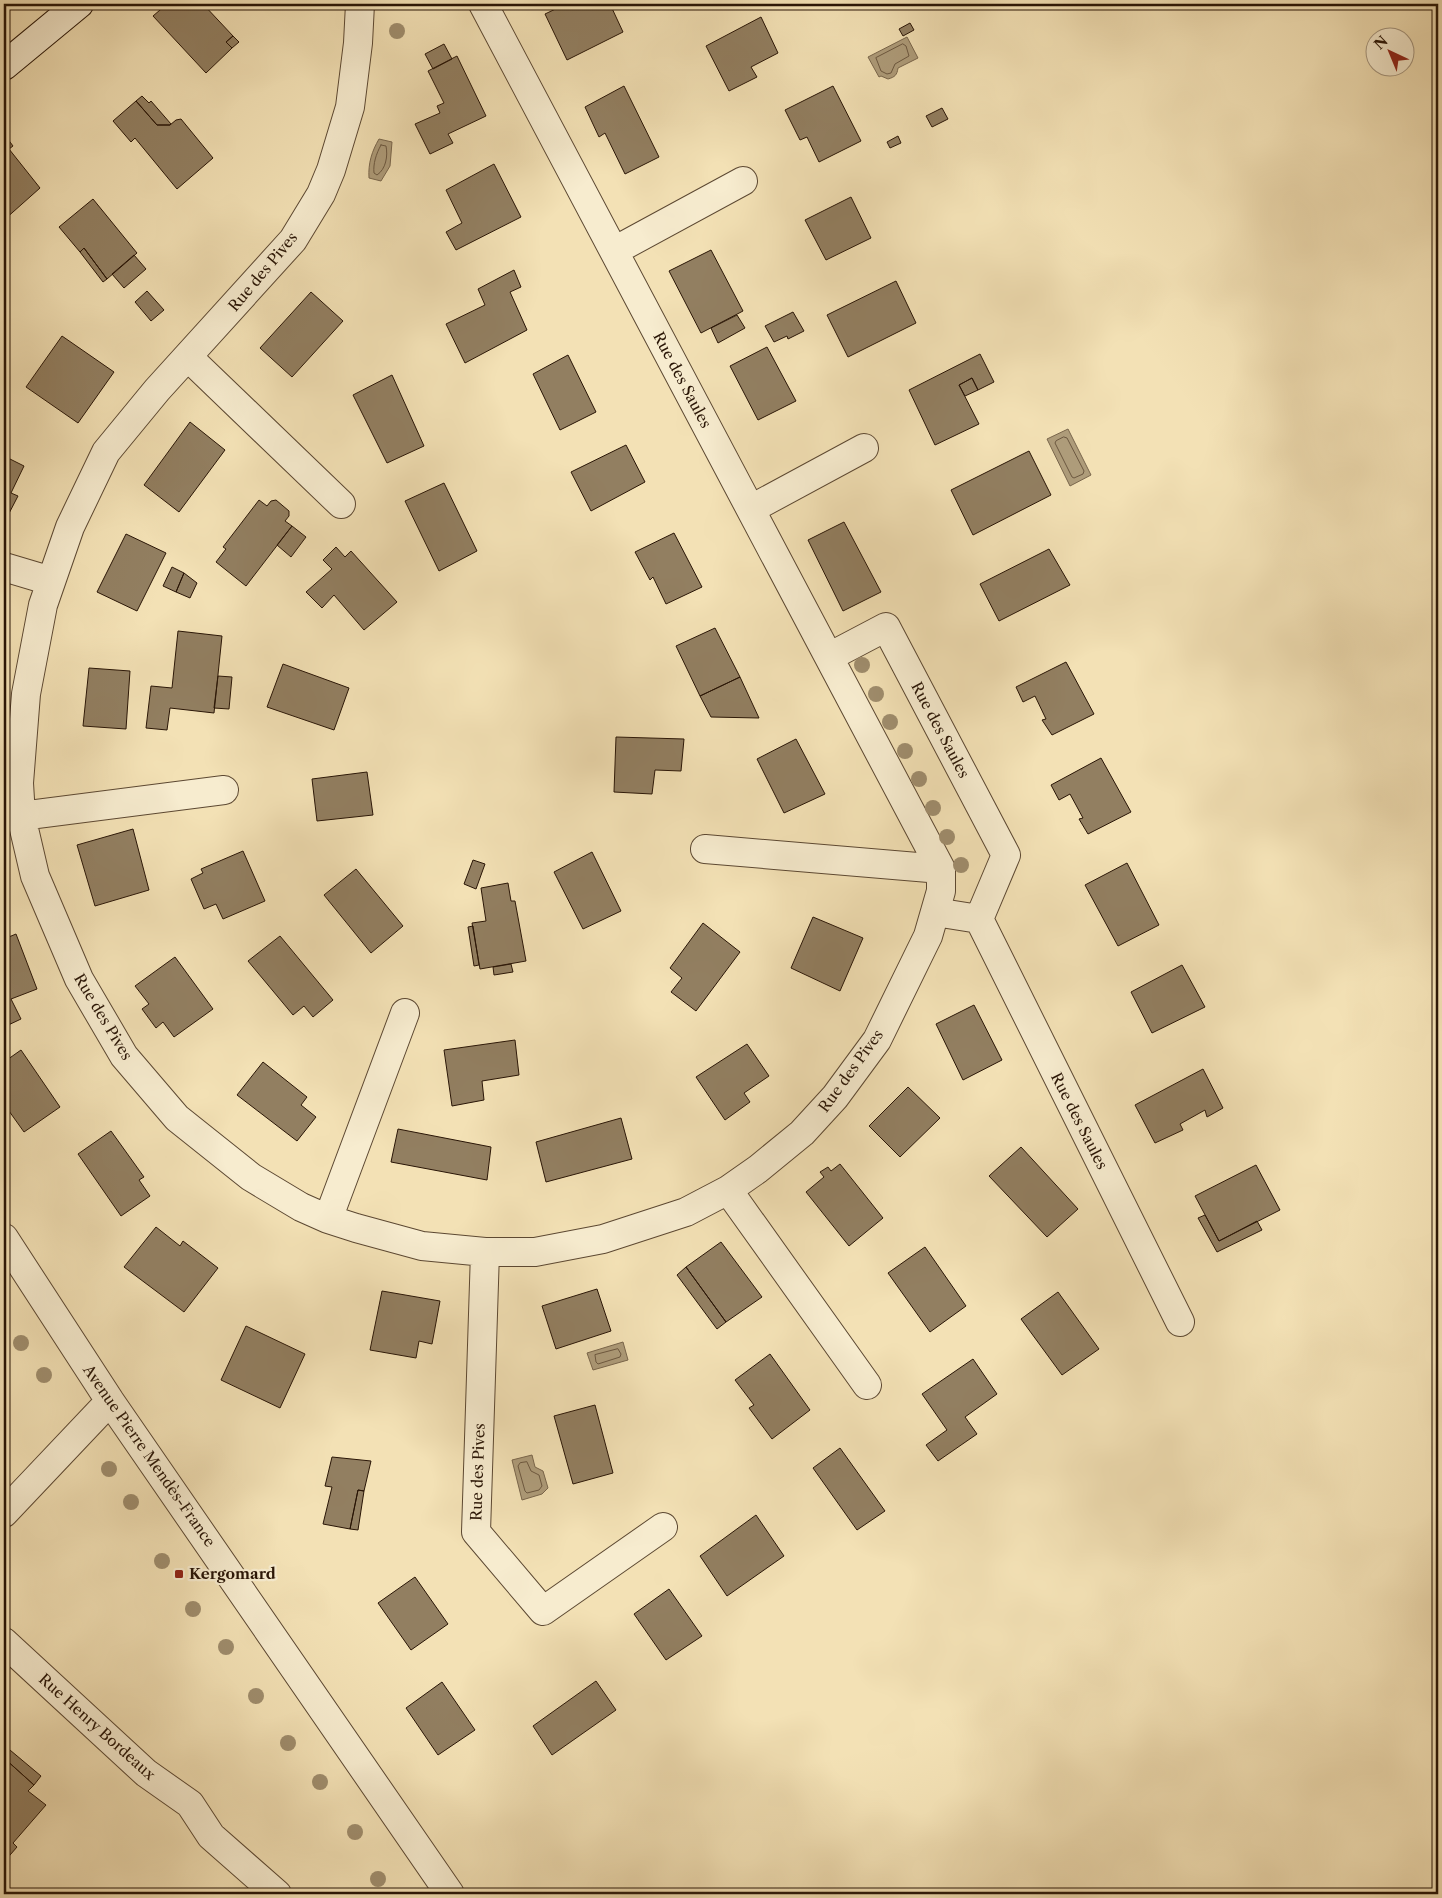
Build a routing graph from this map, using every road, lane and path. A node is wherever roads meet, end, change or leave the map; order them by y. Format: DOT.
graph roads {
  1 [pos="79,4"];
  2 [pos="360,4"];
  3 [pos="483,4"];
  4 [pos="4,66"];
  5 [pos="743,181"];
  6 [pos="614,252"];
  7 [pos="188,357"];
  8 [pos="864,448"];
  9 [pos="341,504"];
  10 [pos="751,509"];
  11 [pos="4,566"];
  12 [pos="51,581"];
  13 [pos="829,657"];
  14 [pos="224,790"];
  15 [pos="21,816"];
  16 [pos="705,849"];
  17 [pos="939,891"];
  18 [pos="979,919"];
  19 [pos="405,1013"];
  20 [pos="728,1190"];
  21 [pos="328,1219"];
  22 [pos="4,1238"];
  23 [pos="485,1252"];
  24 [pos="1180,1322"];
  25 [pos="867,1385"];
  26 [pos="110,1401"];
  27 [pos="4,1513"];
  28 [pos="663,1527"];
  29 [pos="4,1642"];
  30 [pos="276,1894"];
  31 [pos="450,1894"];
  1 -- 4 [label="street"];
  2 -- 7 [label="street, Rue des Pives"];
  3 -- 6 [label="street, Rue des Saules"];
  5 -- 6 [label="street"];
  6 -- 10 [label="street, Rue des Saules"];
  7 -- 9 [label="street"];
  7 -- 12 [label="street, Rue des Pives"];
  8 -- 10 [label="street"];
  10 -- 13 [label="street, Rue des Saules"];
  11 -- 12 [label="street"];
  12 -- 15 [label="street, Rue des Pives"];
  13 -- 17 [label="street, Rue des Saules"];
  13 -- 18 [label="street, Rue des Saules"];
  14 -- 15 [label="street"];
  15 -- 21 [label="street, Rue des Pives"];
  16 -- 17 [label="street"];
  17 -- 18 [label="street"];
  17 -- 20 [label="street, Rue des Pives"];
  18 -- 24 [label="street, Rue des Saules"];
  19 -- 21 [label="street"];
  20 -- 23 [label="street, Rue des Pives"];
  20 -- 25 [label="street"];
  21 -- 23 [label="street, Rue des Pives"];
  22 -- 26 [label="street, Avenue Pierre Mendès-France"];
  23 -- 28 [label="street, Rue des Pives"];
  26 -- 27 [label="street"];
  26 -- 31 [label="street, Avenue Pierre Mendès-France"];
  29 -- 30 [label="street, Rue Henry Bordeaux"];
}
